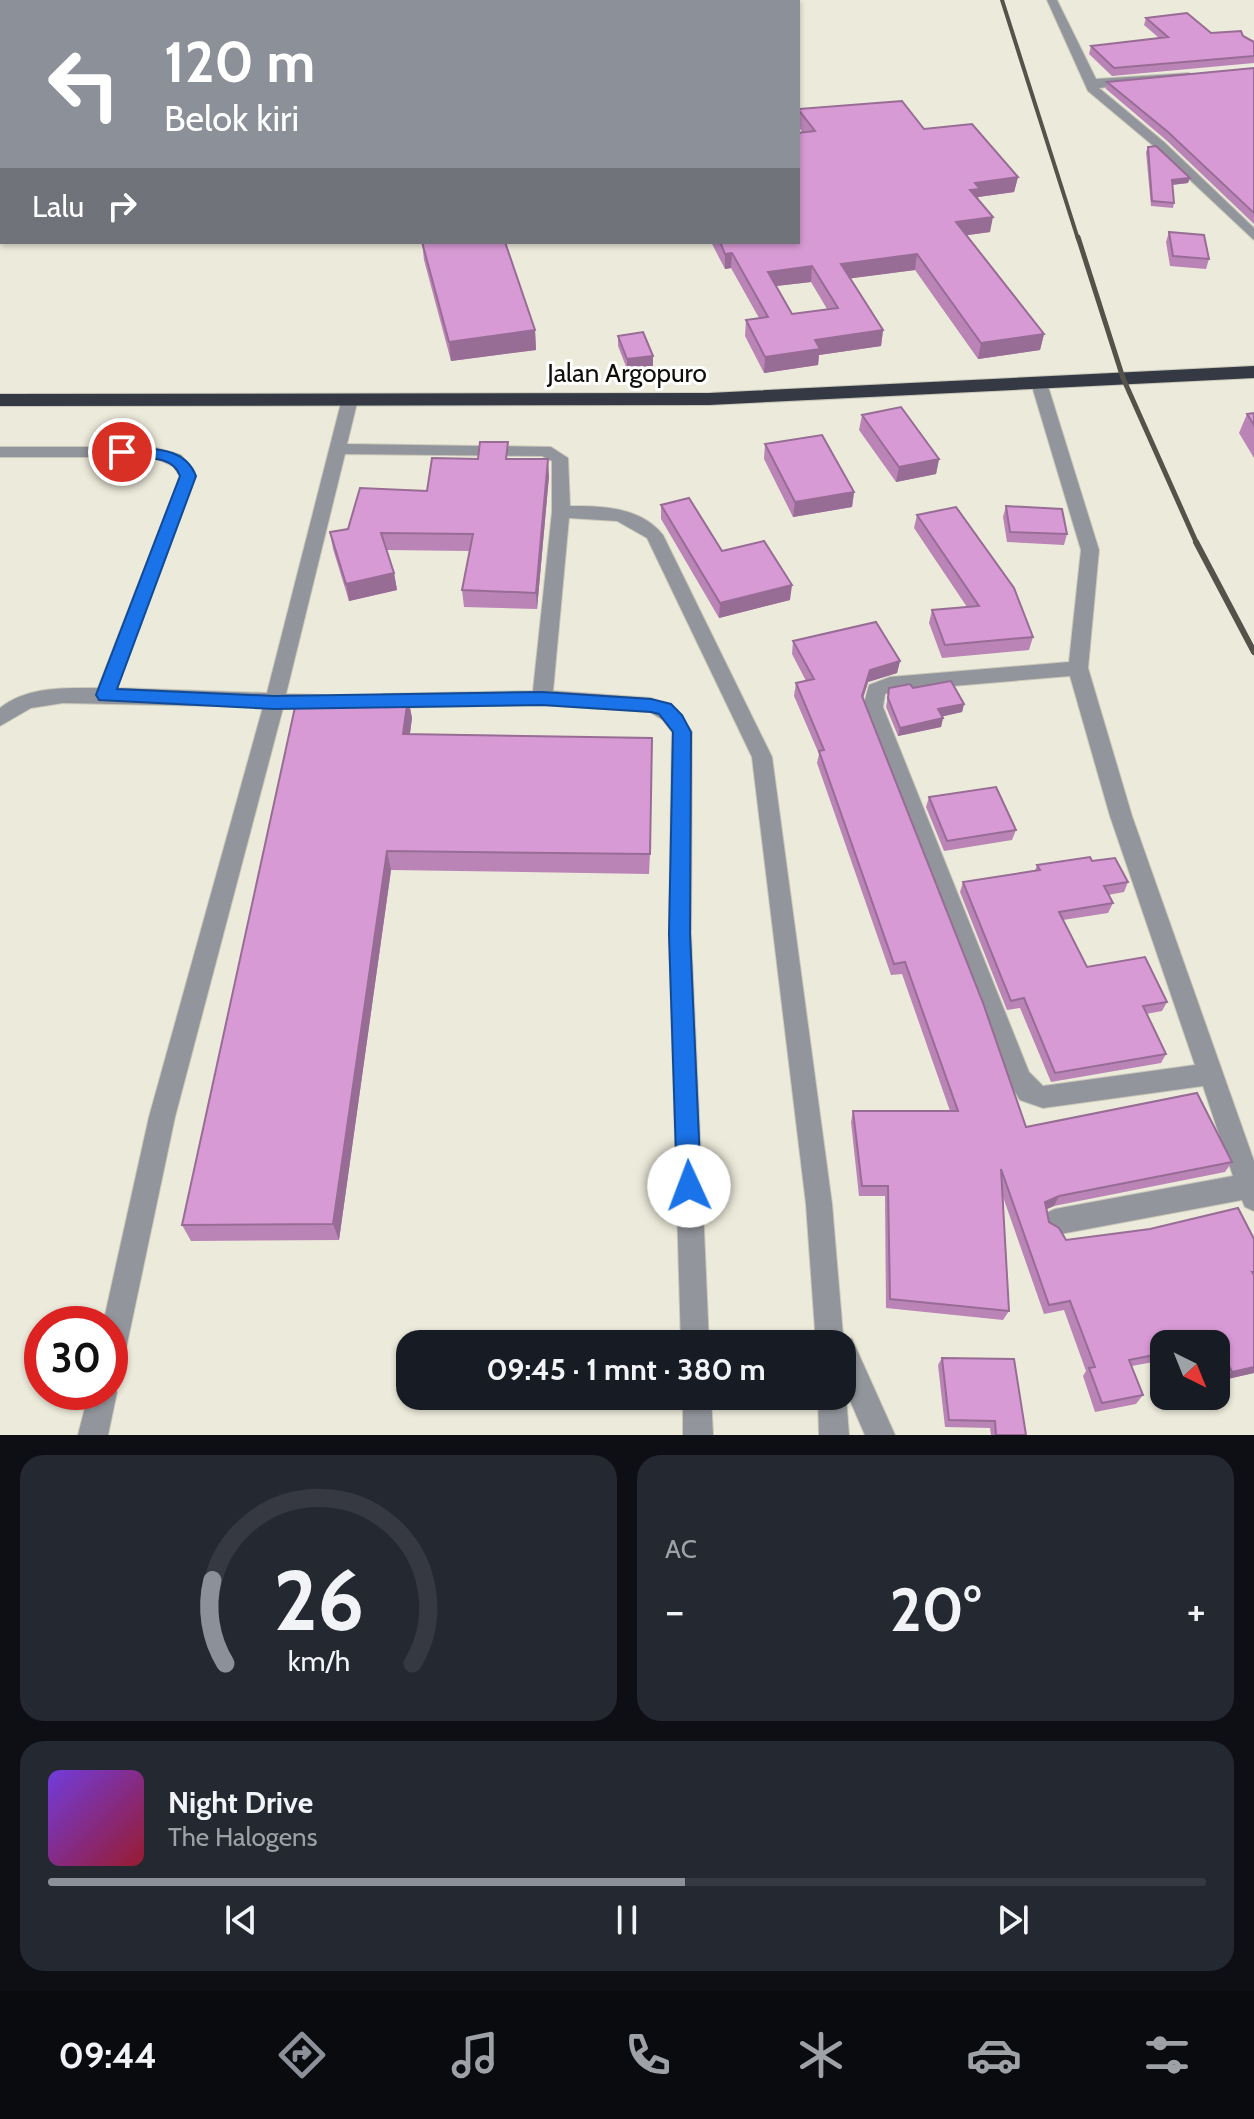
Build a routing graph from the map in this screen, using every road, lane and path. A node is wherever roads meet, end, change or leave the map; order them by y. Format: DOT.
graph roads {
  1 [pos="1052,0"];
  2 [pos="1196,74"];
  3 [pos="1093,84"];
  4 [pos="1254,236"];
  5 [pos="1254,372"];
  6 [pos="1039,383"];
  7 [pos="350,399"];
  8 [pos="0,400"];
  9 [pos="337,449"];
  10 [pos="0,452"];
  11 [pos="561,512"];
  12 [pos="1078,668"];
  13 [pos="105,695"];
  14 [pos="542,698"];
  15 [pos="274,703"];
  16 [pos="0,719"];
  17 [pos="1212,1074"];
  18 [pos="1252,1192"];
  19 [pos="1055,1222"];
  20 [pos="121,1306"];
  21 [pos="694,1330"];
  22 [pos="834,1330"];
  23 [pos="856,1384"];
  24 [pos="99,1410"];
  25 [pos="697,1410"];
  26 [pos="833,1410"];
  27 [pos="93,1435"];
  28 [pos="698,1435"];
  29 [pos="834,1435"];
  30 [pos="880,1435"];
  1 -- 3 [label="street"];
  2 -- 3 [label="street"];
  3 -- 4 [label="street"];
  5 -- 6 [label="highway, Jalan Argopuro"];
  6 -- 7 [label="highway, Jalan Argopuro"];
  6 -- 12 [label="street"];
  7 -- 8 [label="highway, Jalan Argopuro"];
  7 -- 9 [label="street"];
  9 -- 11 [label="street"];
  9 -- 15 [label="street"];
  10 -- 13 [label="street"];
  11 -- 14 [label="street"];
  11 -- 22 [label="street"];
  12 -- 17 [label="street"];
  12 -- 17 [label="street"];
  13 -- 15 [label="street"];
  13 -- 16 [label="street"];
  14 -- 15 [label="street"];
  14 -- 21 [label="street"];
  15 -- 20 [label="street"];
  17 -- 18 [label="street"];
  18 -- 19 [label="street"];
  23 -- 30 [label="street"];
  24 -- 27 [label="street"];
  25 -- 28 [label="street"];
  26 -- 29 [label="street"];
}
